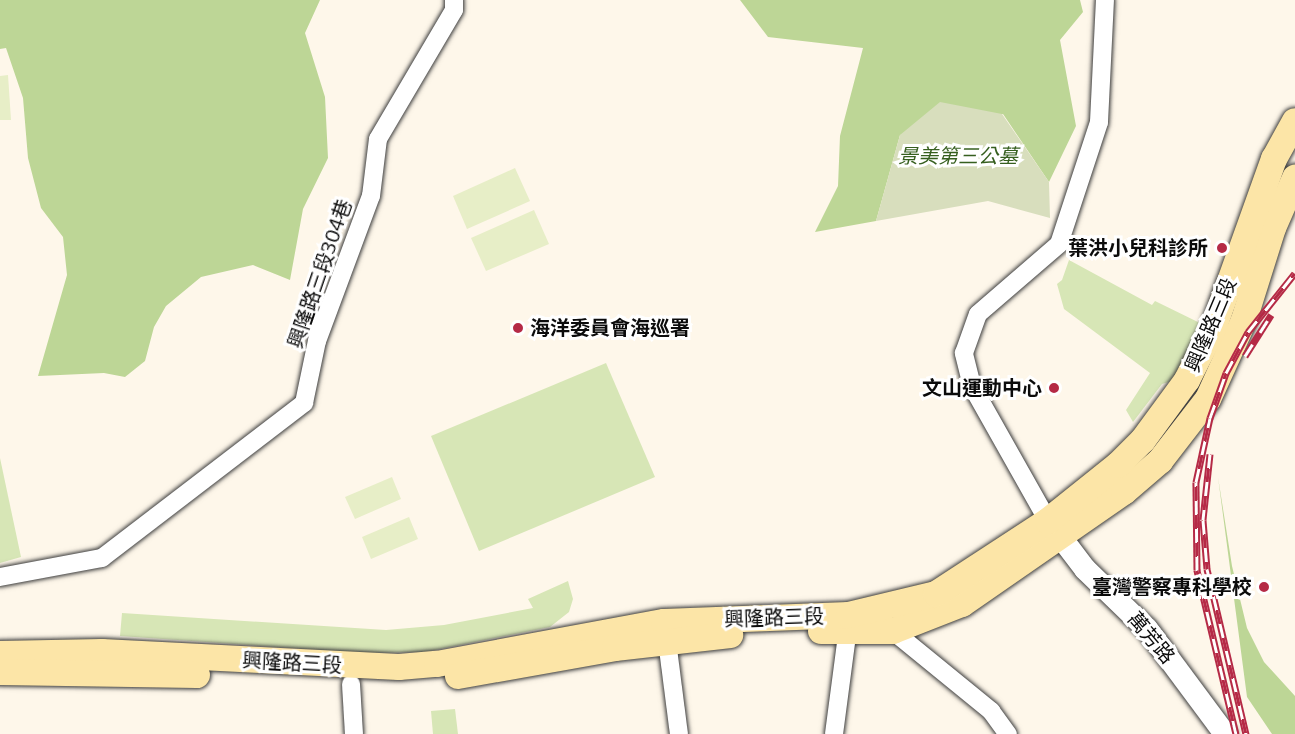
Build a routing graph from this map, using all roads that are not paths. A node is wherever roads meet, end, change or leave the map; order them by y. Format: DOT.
graph roads {
  1 [pos="454,0"];
  2 [pos="1105,0"];
  3 [pos="1295,121"];
  4 [pos="1295,178"];
  5 [pos="1054,529"];
  6 [pos="0,578"];
  7 [pos="849,623"];
  8 [pos="665,632"];
  9 [pos="893,632"];
  10 [pos="0,654"];
  11 [pos="0,672"];
  12 [pos="351,684"];
  13 [pos="354,734"];
  14 [pos="679,734"];
  15 [pos="834,734"];
  16 [pos="1008,734"];
  17 [pos="1225,734"];
  1 -- 6 [label="street, 興隆路三段304巷"];
  2 -- 5 [label="street"];
  3 -- 5 [label="main road, 興隆路三段"];
  4 -- 5 [label="main road, 興隆路三段"];
  5 -- 7 [label="main road, 興隆路三段"];
  5 -- 9 [label="main road, 興隆路三段"];
  5 -- 17 [label="street, 萬芳路"];
  7 -- 8 [label="main road, 興隆路三段"];
  7 -- 9 [label="main road, 興隆路三段"];
  7 -- 15 [label="street"];
  8 -- 10 [label="main road, 興隆路三段"];
  8 -- 12 [label="main road, 興隆路三段"];
  8 -- 14 [label="street"];
  9 -- 16 [label="street"];
  11 -- 12 [label="main road, 興隆路三段"];
  12 -- 13 [label="street"];
}
